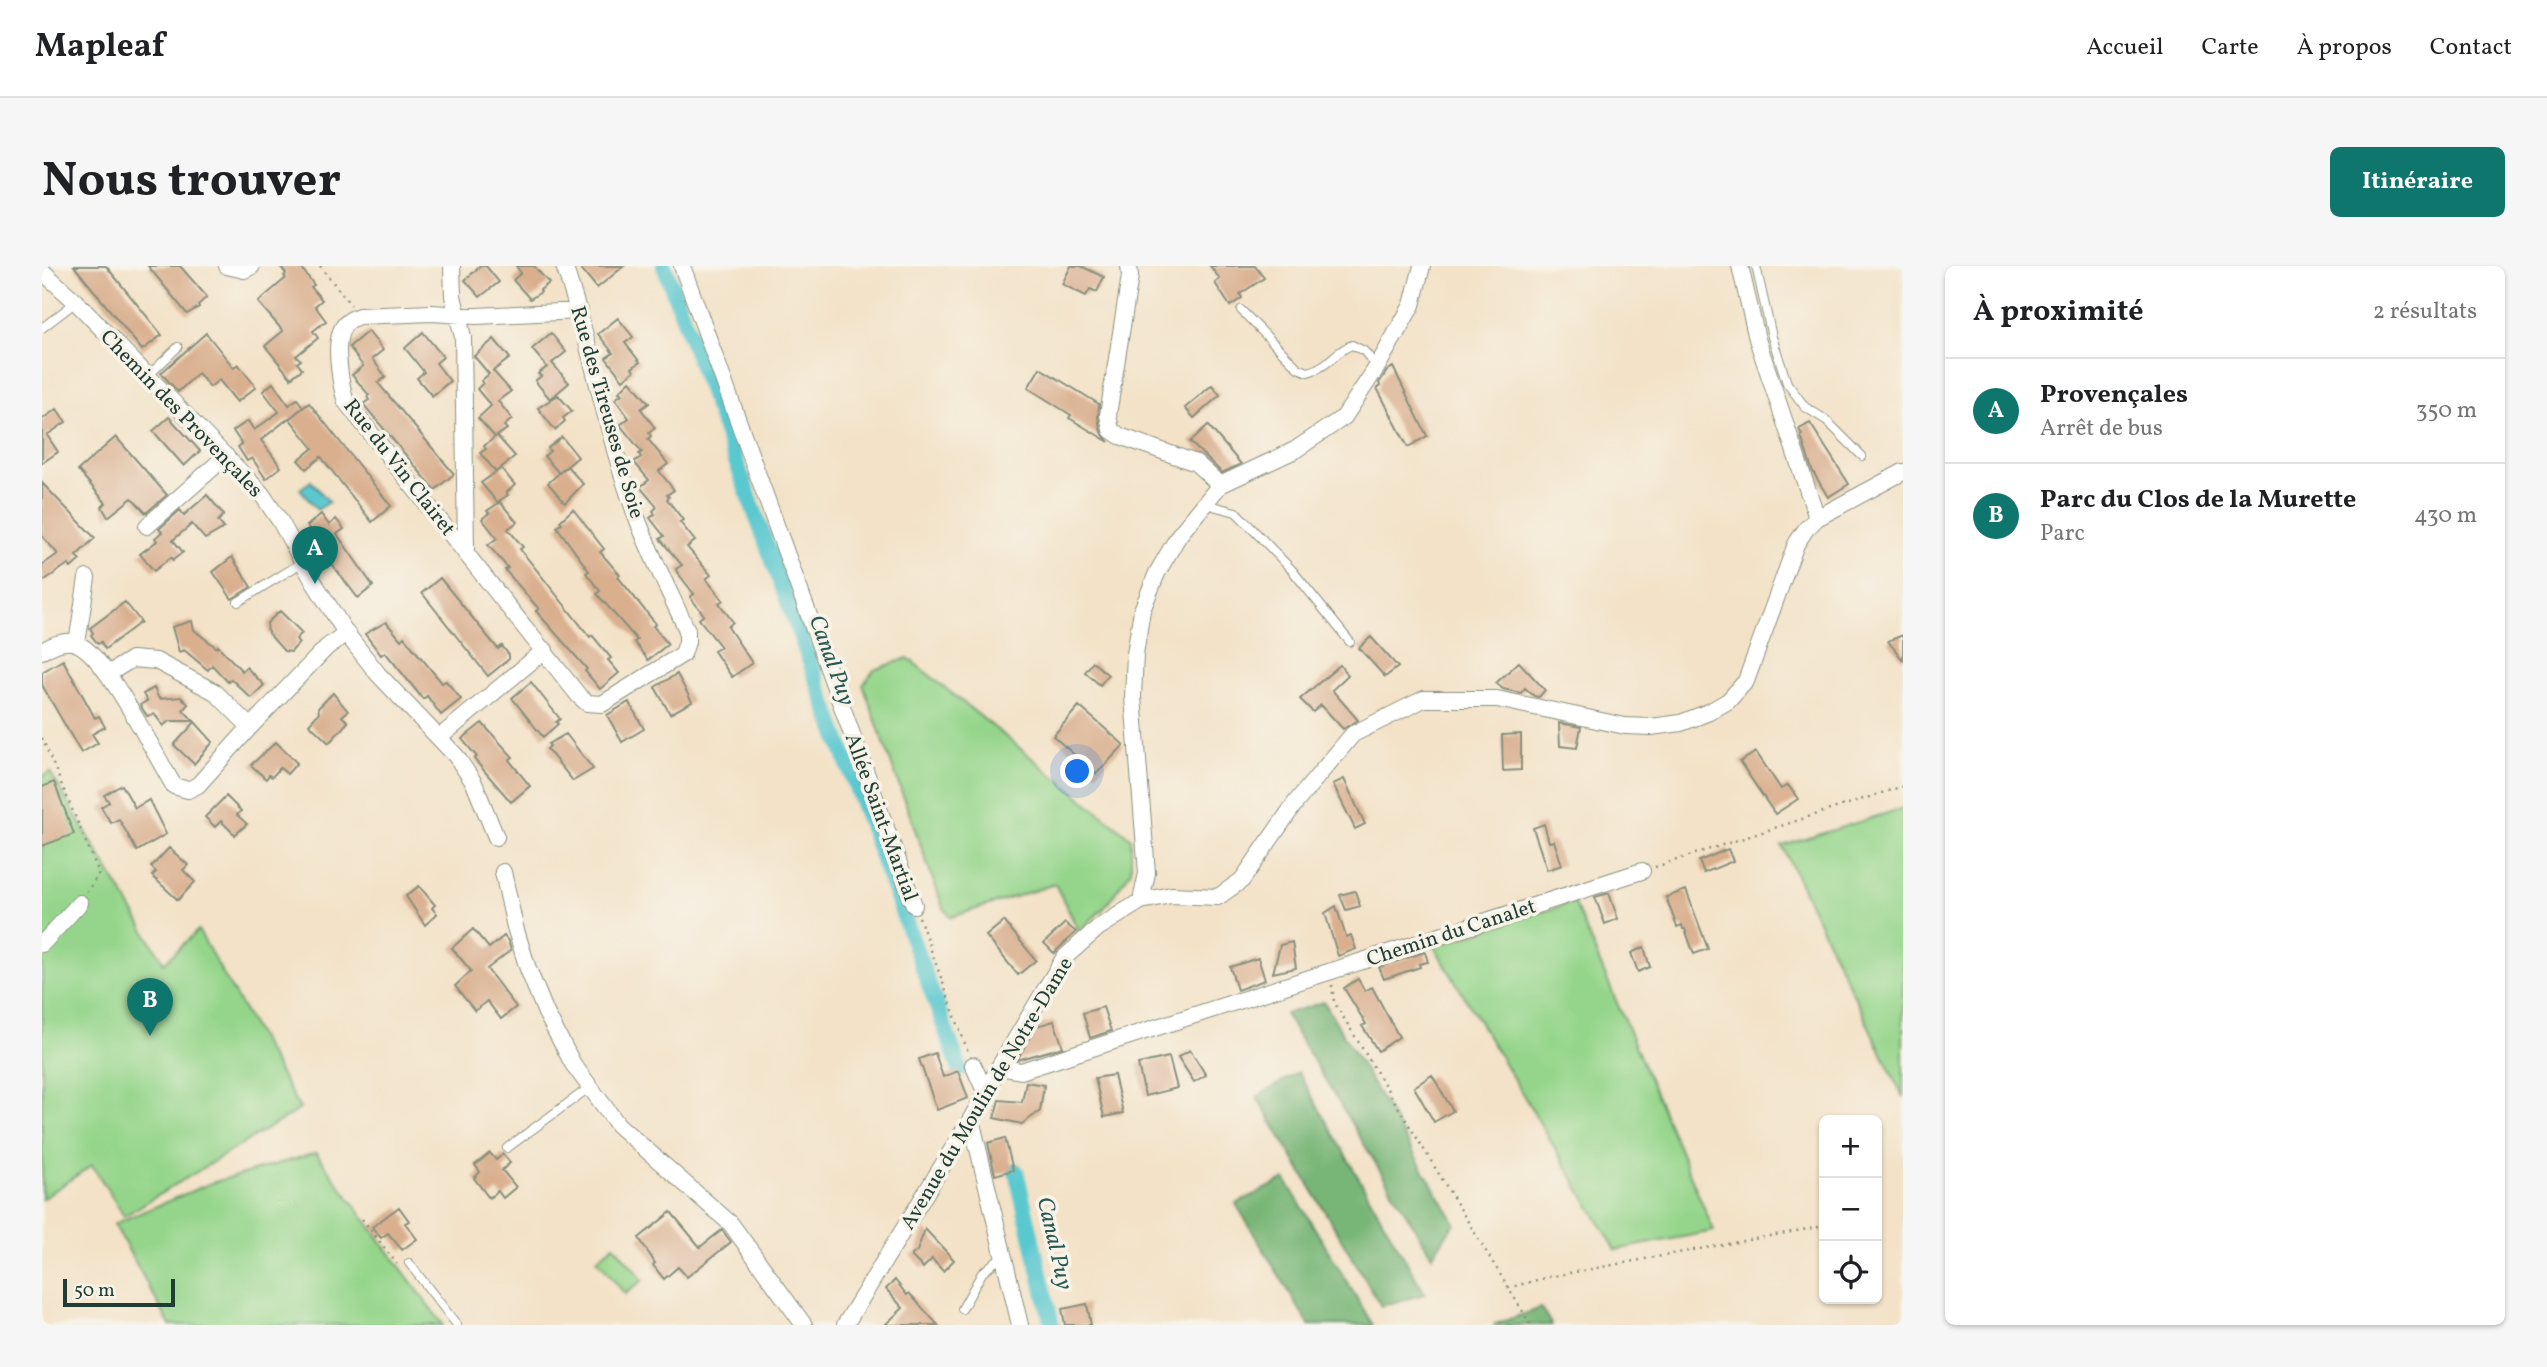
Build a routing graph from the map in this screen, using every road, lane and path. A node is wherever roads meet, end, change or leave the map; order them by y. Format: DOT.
graph roads {
  1 [pos="227,266"];
  2 [pos="251,266"];
  3 [pos="320,266"];
  4 [pos="452,266"];
  5 [pos="564,266"];
  6 [pos="682,266"];
  7 [pos="1129,266"];
  8 [pos="1422,266"];
  9 [pos="1740,266"];
  10 [pos="1756,266"];
  11 [pos="42,271"];
  12 [pos="76,302"];
  13 [pos="1241,310"];
  14 [pos="580,311"];
  15 [pos="458,315"];
  16 [pos="359,316"];
  17 [pos="42,328"];
  18 [pos="178,347"];
  19 [pos="1377,367"];
  20 [pos="147,377"];
  21 [pos="226,456"];
  22 [pos="1862,456"];
  23 [pos="1903,472"];
  24 [pos="1220,485"];
  25 [pos="1205,504"];
  26 [pos="1817,518"];
  27 [pos="147,526"];
  28 [pos="466,551"];
  29 [pos="303,562"];
  30 [pos="87,578"];
  31 [pos="238,602"];
  32 [pos="346,633"];
  33 [pos="1350,642"];
  34 [pos="77,643"];
  35 [pos="545,650"];
  36 [pos="42,651"];
  37 [pos="108,674"];
  38 [pos="250,727"];
  39 [pos="440,737"];
  40 [pos="42,738"];
  41 [pos="1903,786"];
  42 [pos="496,837"];
  43 [pos="1642,871"];
  44 [pos="503,872"];
  45 [pos="1141,901"];
  46 [pos="80,902"];
  47 [pos="914,905"];
  48 [pos="42,944"];
  49 [pos="1329,971"];
  50 [pos="973,1065"];
  51 [pos="999,1067"];
  52 [pos="590,1087"];
  53 [pos="985,1091"];
  54 [pos="971,1119"];
  55 [pos="507,1148"];
  56 [pos="1819,1227"];
  57 [pos="1003,1255"];
  58 [pos="409,1263"];
  59 [pos="1508,1288"];
  60 [pos="962,1308"];
  61 [pos="457,1325"];
  62 [pos="804,1325"];
  63 [pos="845,1325"];
  64 [pos="1020,1325"];
  65 [pos="1531,1325"];
  1 -- 2 [label="street"];
  3 -- 16 [label="path"];
  4 -- 15 [label="street"];
  5 -- 14 [label="street, Rue des Tireuses de Soie"];
  6 -- 47 [label="street, Allée Saint-Martial"];
  7 -- 24 [label="street"];
  8 -- 19 [label="street"];
  9 -- 26 [label="street"];
  10 -- 22 [label="lane"];
  11 -- 12 [label="street, Chemin des Provençales"];
  12 -- 17 [label="lane"];
  12 -- 20 [label="street, Chemin des Provençales"];
  13 -- 19 [label="lane"];
  14 -- 15 [label="street"];
  14 -- 35 [label="street, Rue des Tireuses de Soie"];
  15 -- 16 [label="street"];
  15 -- 28 [label="street"];
  16 -- 28 [label="street, Rue du Vin Clairet"];
  18 -- 20 [label="lane"];
  19 -- 24 [label="street"];
  20 -- 21 [label="street, Chemin des Provençales"];
  21 -- 27 [label="street"];
  21 -- 29 [label="street, Chemin des Provençales"];
  23 -- 26 [label="street, Avenue du Moulin de Notre-Dame"];
  24 -- 25 [label="street"];
  25 -- 33 [label="lane"];
  25 -- 45 [label="street"];
  26 -- 45 [label="street, Avenue du Moulin de Notre-Dame"];
  28 -- 35 [label="street, Rue du Vin Clairet"];
  29 -- 31 [label="lane"];
  29 -- 32 [label="street, Chemin des Provençales"];
  30 -- 34 [label="street"];
  32 -- 38 [label="street"];
  32 -- 39 [label="street, Chemin des Provençales"];
  34 -- 36 [label="street"];
  34 -- 37 [label="street"];
  35 -- 39 [label="street"];
  37 -- 38 [label="street"];
  37 -- 38 [label="street"];
  39 -- 42 [label="street, Chemin des Provençales"];
  40 -- 46 [label="path"];
  41 -- 43 [label="path"];
  43 -- 49 [label="street, Chemin du Canalet"];
  44 -- 52 [label="street"];
  45 -- 51 [label="street, Avenue du Moulin de Notre-Dame"];
  46 -- 48 [label="street"];
  47 -- 50 [label="path, Allée Saint-Martial"];
  49 -- 51 [label="street, Chemin du Canalet"];
  49 -- 59 [label="path"];
  50 -- 53 [label="street"];
  51 -- 53 [label="street, Avenue du Moulin de Notre-Dame"];
  52 -- 55 [label="lane"];
  52 -- 62 [label="street"];
  53 -- 54 [label="street, Avenue du Moulin de Notre-Dame"];
  54 -- 57 [label="street"];
  54 -- 63 [label="street, Avenue du Moulin de Notre-Dame"];
  56 -- 59 [label="path"];
  57 -- 60 [label="lane"];
  57 -- 64 [label="street"];
  58 -- 61 [label="lane"];
  59 -- 65 [label="path"];
}
